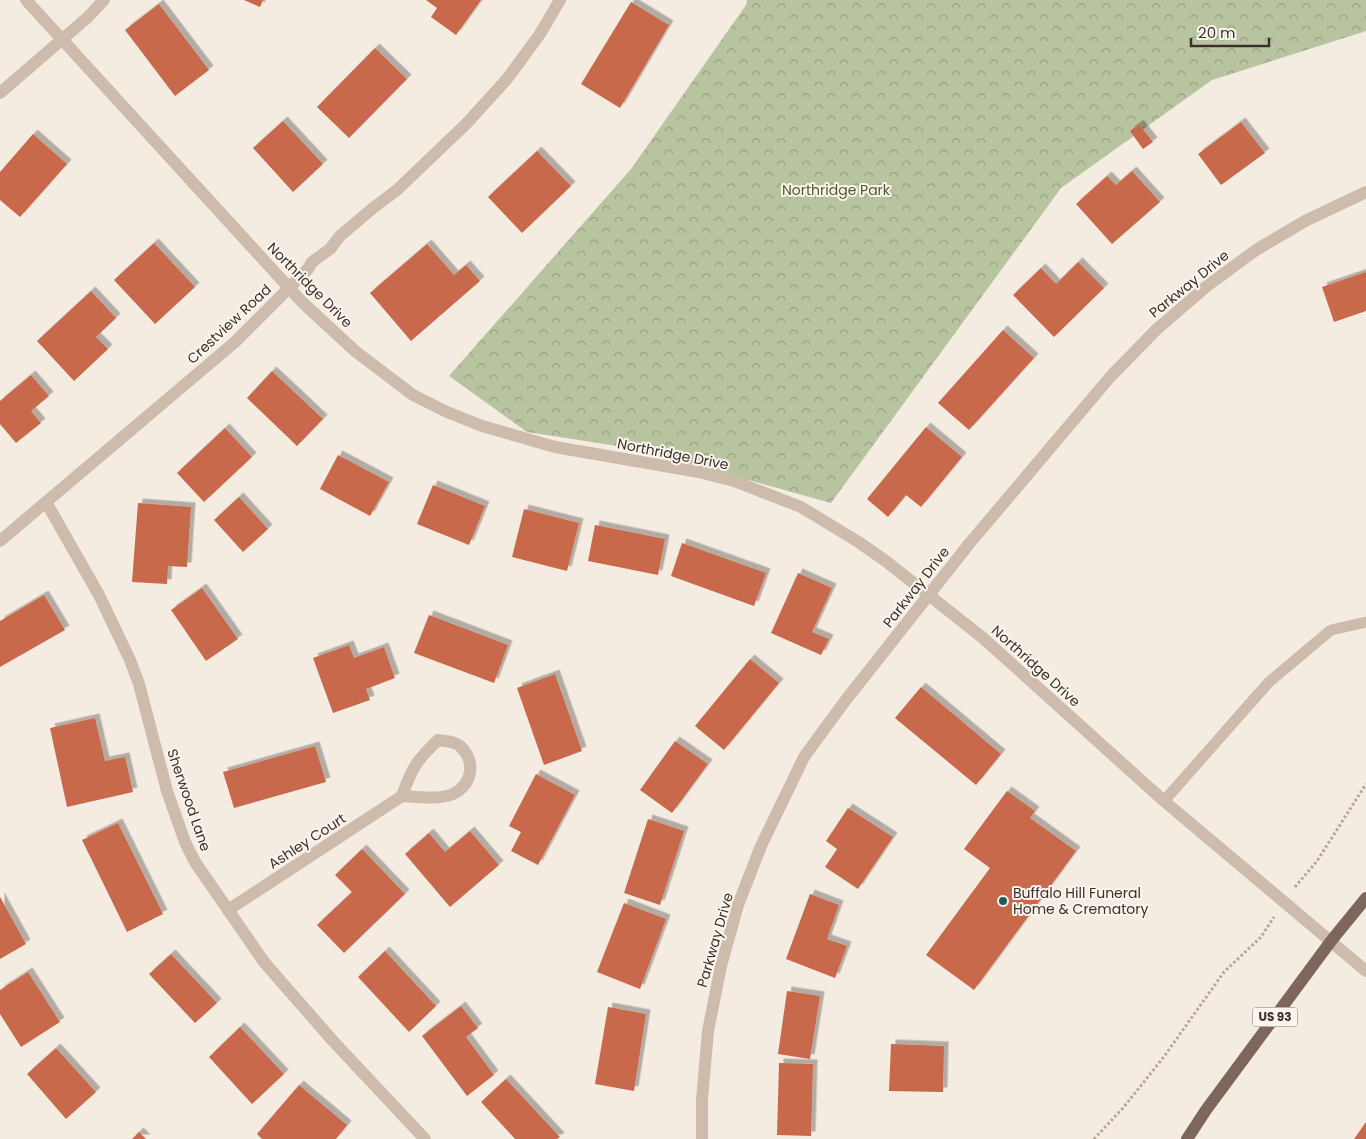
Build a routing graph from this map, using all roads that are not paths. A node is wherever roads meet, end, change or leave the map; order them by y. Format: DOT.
graph roads {
  1 [pos="26,0"];
  2 [pos="104,0"];
  3 [pos="560,0"];
  4 [pos="62,40"];
  5 [pos="0,93"];
  6 [pos="1366,192"];
  7 [pos="290,288"];
  8 [pos="46,502"];
  9 [pos="0,541"];
  10 [pos="929,595"];
  11 [pos="1366,622"];
  12 [pos="402,796"];
  13 [pos="1164,801"];
  14 [pos="1366,898"];
  15 [pos="228,910"];
  16 [pos="1331,941"];
  17 [pos="1366,971"];
  18 [pos="425,1139"];
  19 [pos="702,1139"];
  20 [pos="1187,1139"];
  1 -- 4 [label="street, Northridge Drive"];
  2 -- 4 [label="street"];
  3 -- 7 [label="street, Crestview Road"];
  4 -- 5 [label="street"];
  4 -- 7 [label="street, Northridge Drive"];
  6 -- 10 [label="street, Parkway Drive"];
  7 -- 8 [label="street, Crestview Road"];
  7 -- 10 [label="street, Northridge Drive"];
  8 -- 9 [label="street, Crestview Road"];
  8 -- 15 [label="street, Sherwood Lane"];
  10 -- 13 [label="street, Northridge Drive"];
  10 -- 19 [label="street, Parkway Drive"];
  11 -- 13 [label="lane"];
  12 -- 12 [label="street"];
  12 -- 15 [label="street, Ashley Court"];
  13 -- 16 [label="street, Northridge Drive"];
  14 -- 16 [label="main road, US 93"];
  15 -- 18 [label="street, Sherwood Lane"];
  16 -- 17 [label="street, Northridge Drive"];
  16 -- 20 [label="main road, US 93"];
}
